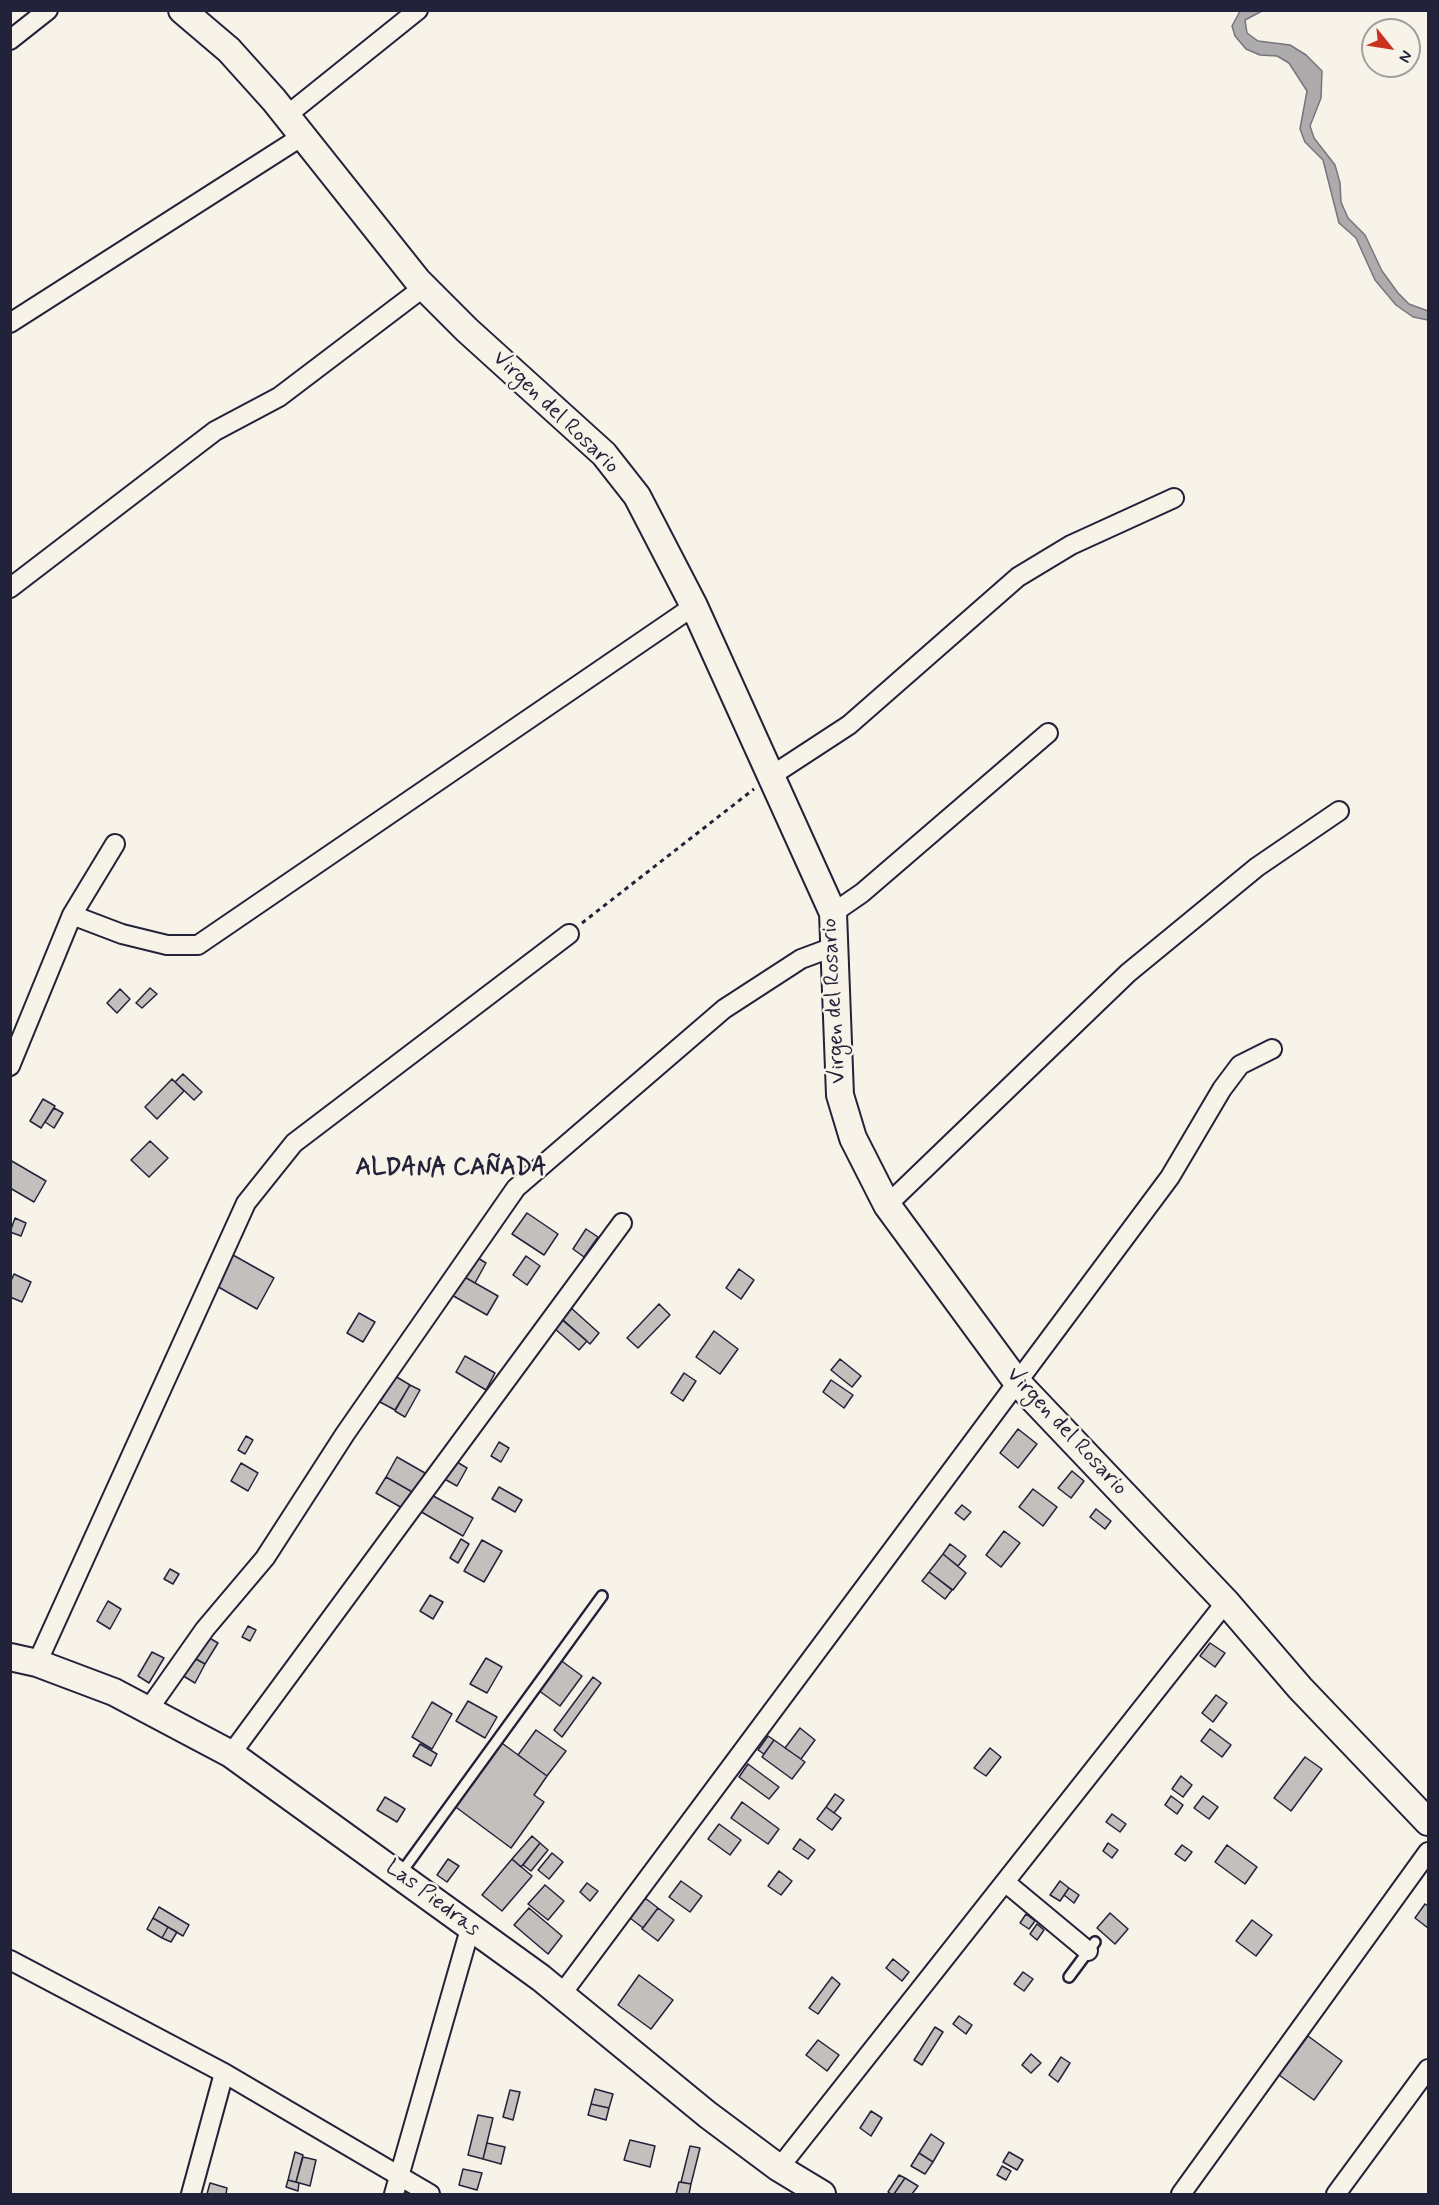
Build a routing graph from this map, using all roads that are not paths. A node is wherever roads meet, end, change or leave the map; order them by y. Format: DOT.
graph roads {
  1 [pos="48,10"];
  2 [pos="182,10"];
  3 [pos="418,10"];
  4 [pos="10,40"];
  5 [pos="286,116"];
  6 [pos="301,137"];
  7 [pos="424,287"];
  8 [pos="10,322"];
  9 [pos="1174,498"];
  10 [pos="10,588"];
  11 [pos="694,606"];
  12 [pos="1048,733"];
  13 [pos="771,776"];
  14 [pos="1339,811"];
  15 [pos="115,844"];
  16 [pos="833,913"];
  17 [pos="72,915"];
  18 [pos="569,934"];
  19 [pos="836,946"];
  20 [pos="1272,1049"];
  21 [pos="10,1066"];
  22 [pos="887,1205"];
  23 [pos="622,1223"];
  24 [pos="1017,1382"];
  25 [pos="602,1596"];
  26 [pos="1226,1602"];
  27 [pos="10,1658"];
  28 [pos="37,1663"];
  29 [pos="148,1710"];
  30 [pos="231,1754"];
  31 [pos="1428,1822"];
  32 [pos="1428,1852"];
  33 [pos="399,1875"];
  34 [pos="1005,1882"];
  35 [pos="470,1929"];
  36 [pos="1091,1946"];
  37 [pos="11,1964"];
  38 [pos="1069,1977"];
  39 [pos="561,1995"];
  40 [pos="1428,2069"];
  41 [pos="224,2073"];
  42 [pos="778,2168"];
  43 [pos="399,2174"];
  44 [pos="191,2194"];
  45 [pos="394,2194"];
  46 [pos="430,2194"];
  47 [pos="822,2194"];
  48 [pos="1181,2194"];
  49 [pos="1336,2194"];
  1 -- 4 [label="street"];
  2 -- 5 [label="street, Virgen del Rosario"];
  3 -- 5 [label="street"];
  5 -- 6 [label="street, Virgen del Rosario"];
  6 -- 7 [label="street, Virgen del Rosario"];
  6 -- 8 [label="street"];
  7 -- 10 [label="street"];
  7 -- 11 [label="street, Virgen del Rosario"];
  9 -- 13 [label="street"];
  11 -- 13 [label="street, Virgen del Rosario"];
  11 -- 17 [label="street"];
  12 -- 16 [label="street"];
  13 -- 16 [label="street, Virgen del Rosario"];
  14 -- 22 [label="street"];
  15 -- 17 [label="street"];
  16 -- 19 [label="street, Virgen del Rosario"];
  17 -- 21 [label="street"];
  18 -- 28 [label="street"];
  19 -- 22 [label="street, Virgen del Rosario"];
  19 -- 29 [label="street"];
  20 -- 24 [label="street"];
  22 -- 24 [label="street, Virgen del Rosario"];
  23 -- 30 [label="street"];
  24 -- 26 [label="street, Virgen del Rosario"];
  24 -- 39 [label="street"];
  25 -- 33 [label="lane"];
  26 -- 31 [label="street, Virgen del Rosario"];
  26 -- 34 [label="street"];
  27 -- 28 [label="street, Las Piedras"];
  28 -- 29 [label="street, Las Piedras"];
  29 -- 30 [label="street, Las Piedras"];
  30 -- 33 [label="street, Las Piedras"];
  32 -- 48 [label="street"];
  33 -- 35 [label="street, Las Piedras"];
  34 -- 36 [label="street"];
  34 -- 42 [label="street"];
  35 -- 39 [label="street, Las Piedras"];
  35 -- 43 [label="street"];
  36 -- 38 [label="lane"];
  37 -- 41 [label="street"];
  39 -- 42 [label="street, Las Piedras"];
  40 -- 49 [label="street"];
  41 -- 43 [label="street"];
  41 -- 44 [label="street"];
  42 -- 47 [label="street, Las Piedras"];
  43 -- 45 [label="street"];
  43 -- 46 [label="street"];
}
